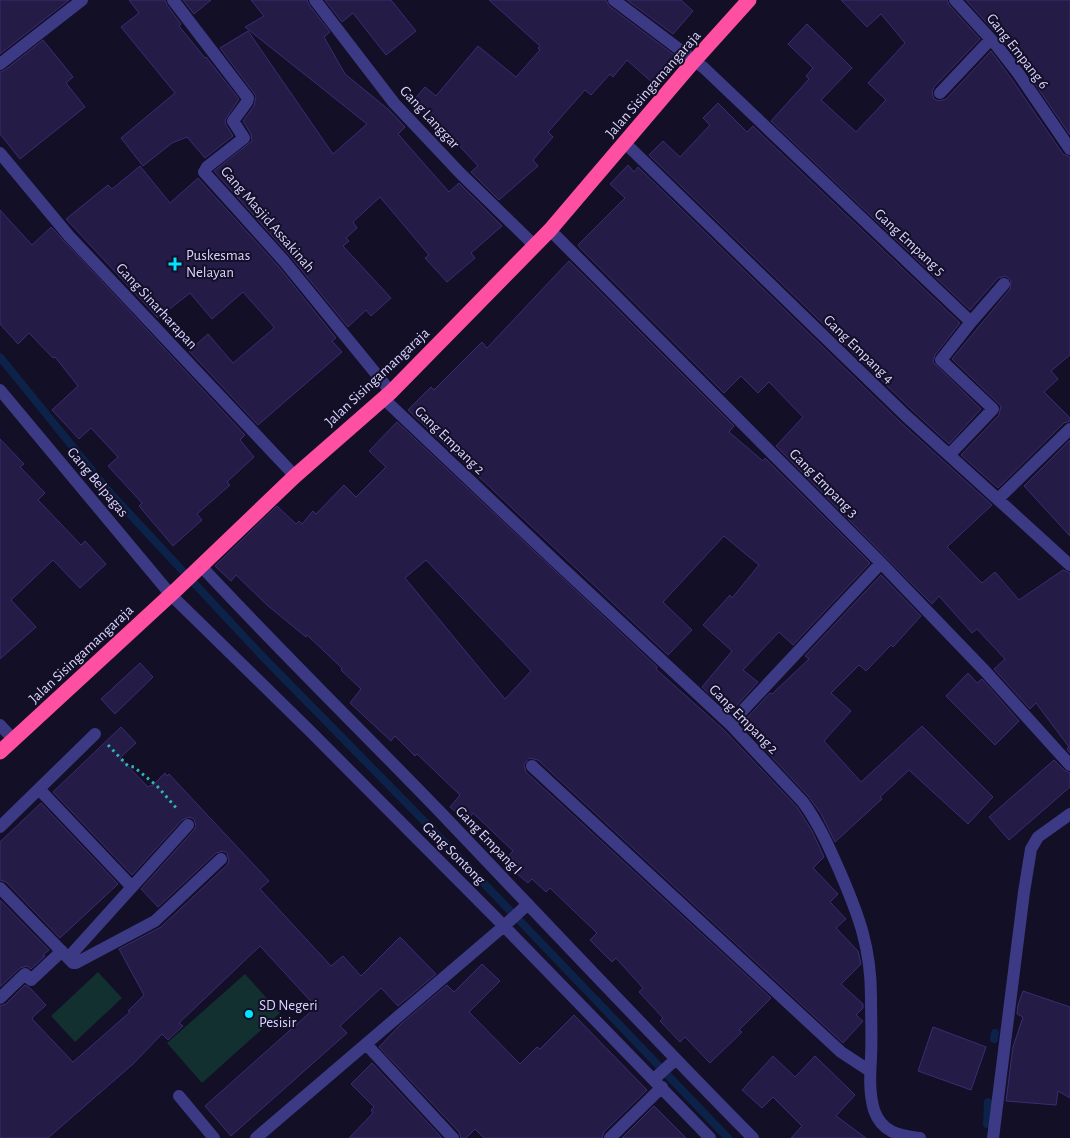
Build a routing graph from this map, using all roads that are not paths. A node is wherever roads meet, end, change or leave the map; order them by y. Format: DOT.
graph roads {
  1 [pos="82,0"];
  2 [pos="173,0"];
  3 [pos="314,0"];
  4 [pos="614,0"];
  5 [pos="750,0"];
  6 [pos="955,0"];
  7 [pos="991,39"];
  8 [pos="694,61"];
  9 [pos="0,64"];
  10 [pos="940,94"];
  11 [pos="628,146"];
  12 [pos="1070,150"];
  13 [pos="0,152"];
  14 [pos="550,230"];
  15 [pos="534,245"];
  16 [pos="1004,284"];
  17 [pos="971,322"];
  18 [pos="0,390"];
  19 [pos="387,396"];
  20 [pos="1070,428"];
  21 [pos="950,456"];
  22 [pos="295,476"];
  23 [pos="998,499"];
  24 [pos="881,563"];
  25 [pos="1070,565"];
  26 [pos="199,568"];
  27 [pos="174,592"];
  28 [pos="730,724"];
  29 [pos="0,725"];
  30 [pos="95,734"];
  31 [pos="14,740"];
  32 [pos="0,752"];
  33 [pos="1070,765"];
  34 [pos="532,766"];
  35 [pos="39,789"];
  36 [pos="1070,814"];
  37 [pos="188,825"];
  38 [pos="0,827"];
  39 [pos="221,859"];
  40 [pos="132,887"];
  41 [pos="0,888"];
  42 [pos="525,906"];
  43 [pos="507,924"];
  44 [pos="68,957"];
  45 [pos="0,998"];
  46 [pos="366,1044"];
  47 [pos="870,1071"];
  48 [pos="663,1074"];
  49 [pos="179,1096"];
  50 [pos="214,1138"];
  51 [pos="256,1138"];
  52 [pos="453,1138"];
  53 [pos="610,1138"];
  54 [pos="710,1138"];
  55 [pos="753,1138"];
  56 [pos="920,1138"];
  57 [pos="993,1138"];
  1 -- 9 [label="street"];
  2 -- 19 [label="street, Gang Masjid Assakinah"];
  3 -- 15 [label="street, Gang Langgar"];
  4 -- 8 [label="street, Gang Empang 5"];
  5 -- 8 [label="highway, Jalan Sisingamangaraja"];
  6 -- 7 [label="street, Gang Empang 6"];
  7 -- 10 [label="street"];
  7 -- 12 [label="street, Gang Empang 6"];
  8 -- 11 [label="highway, Jalan Sisingamangaraja"];
  8 -- 17 [label="street, Gang Empang 5"];
  11 -- 14 [label="highway, Jalan Sisingamangaraja"];
  11 -- 21 [label="street, Gang Empang 4"];
  13 -- 22 [label="street, Gang Sinarharapan"];
  14 -- 15 [label="highway, Jalan Sisingamangaraja"];
  14 -- 24 [label="street, Gang Empang 3"];
  15 -- 19 [label="highway, Jalan Sisingamangaraja"];
  16 -- 17 [label="street"];
  17 -- 21 [label="street"];
  18 -- 27 [label="street, Gang Belpagas"];
  19 -- 22 [label="highway, Jalan Sisingamangaraja"];
  19 -- 28 [label="street, Gang Empang 2"];
  20 -- 23 [label="street"];
  21 -- 23 [label="street, Gang Empang 4"];
  22 -- 26 [label="highway, Jalan Sisingamangaraja"];
  23 -- 25 [label="street, Gang Empang 4"];
  24 -- 28 [label="street"];
  24 -- 33 [label="street, Gang Empang 3"];
  26 -- 27 [label="highway, Jalan Sisingamangaraja"];
  26 -- 42 [label="street, Gang Empang I"];
  27 -- 31 [label="highway, Jalan Sisingamangaraja"];
  27 -- 43 [label="street, Gang Sontong"];
  28 -- 47 [label="street, Gang Empang 2"];
  29 -- 31 [label="street"];
  30 -- 35 [label="street"];
  31 -- 32 [label="highway, Jalan Sisingamangaraja"];
  34 -- 47 [label="street"];
  35 -- 38 [label="street"];
  35 -- 40 [label="street"];
  36 -- 57 [label="street"];
  37 -- 40 [label="street"];
  39 -- 44 [label="street"];
  40 -- 44 [label="street"];
  41 -- 44 [label="street"];
  42 -- 43 [label="street"];
  42 -- 48 [label="street, Gang Empang I"];
  43 -- 46 [label="street"];
  43 -- 48 [label="street, Gang Sontong"];
  44 -- 45 [label="street"];
  46 -- 51 [label="street"];
  46 -- 52 [label="street"];
  47 -- 56 [label="street, Gang Empang 2"];
  48 -- 53 [label="street"];
  48 -- 54 [label="street, Gang Sontong"];
  48 -- 55 [label="street, Gang Empang I"];
  49 -- 50 [label="street"];
}
